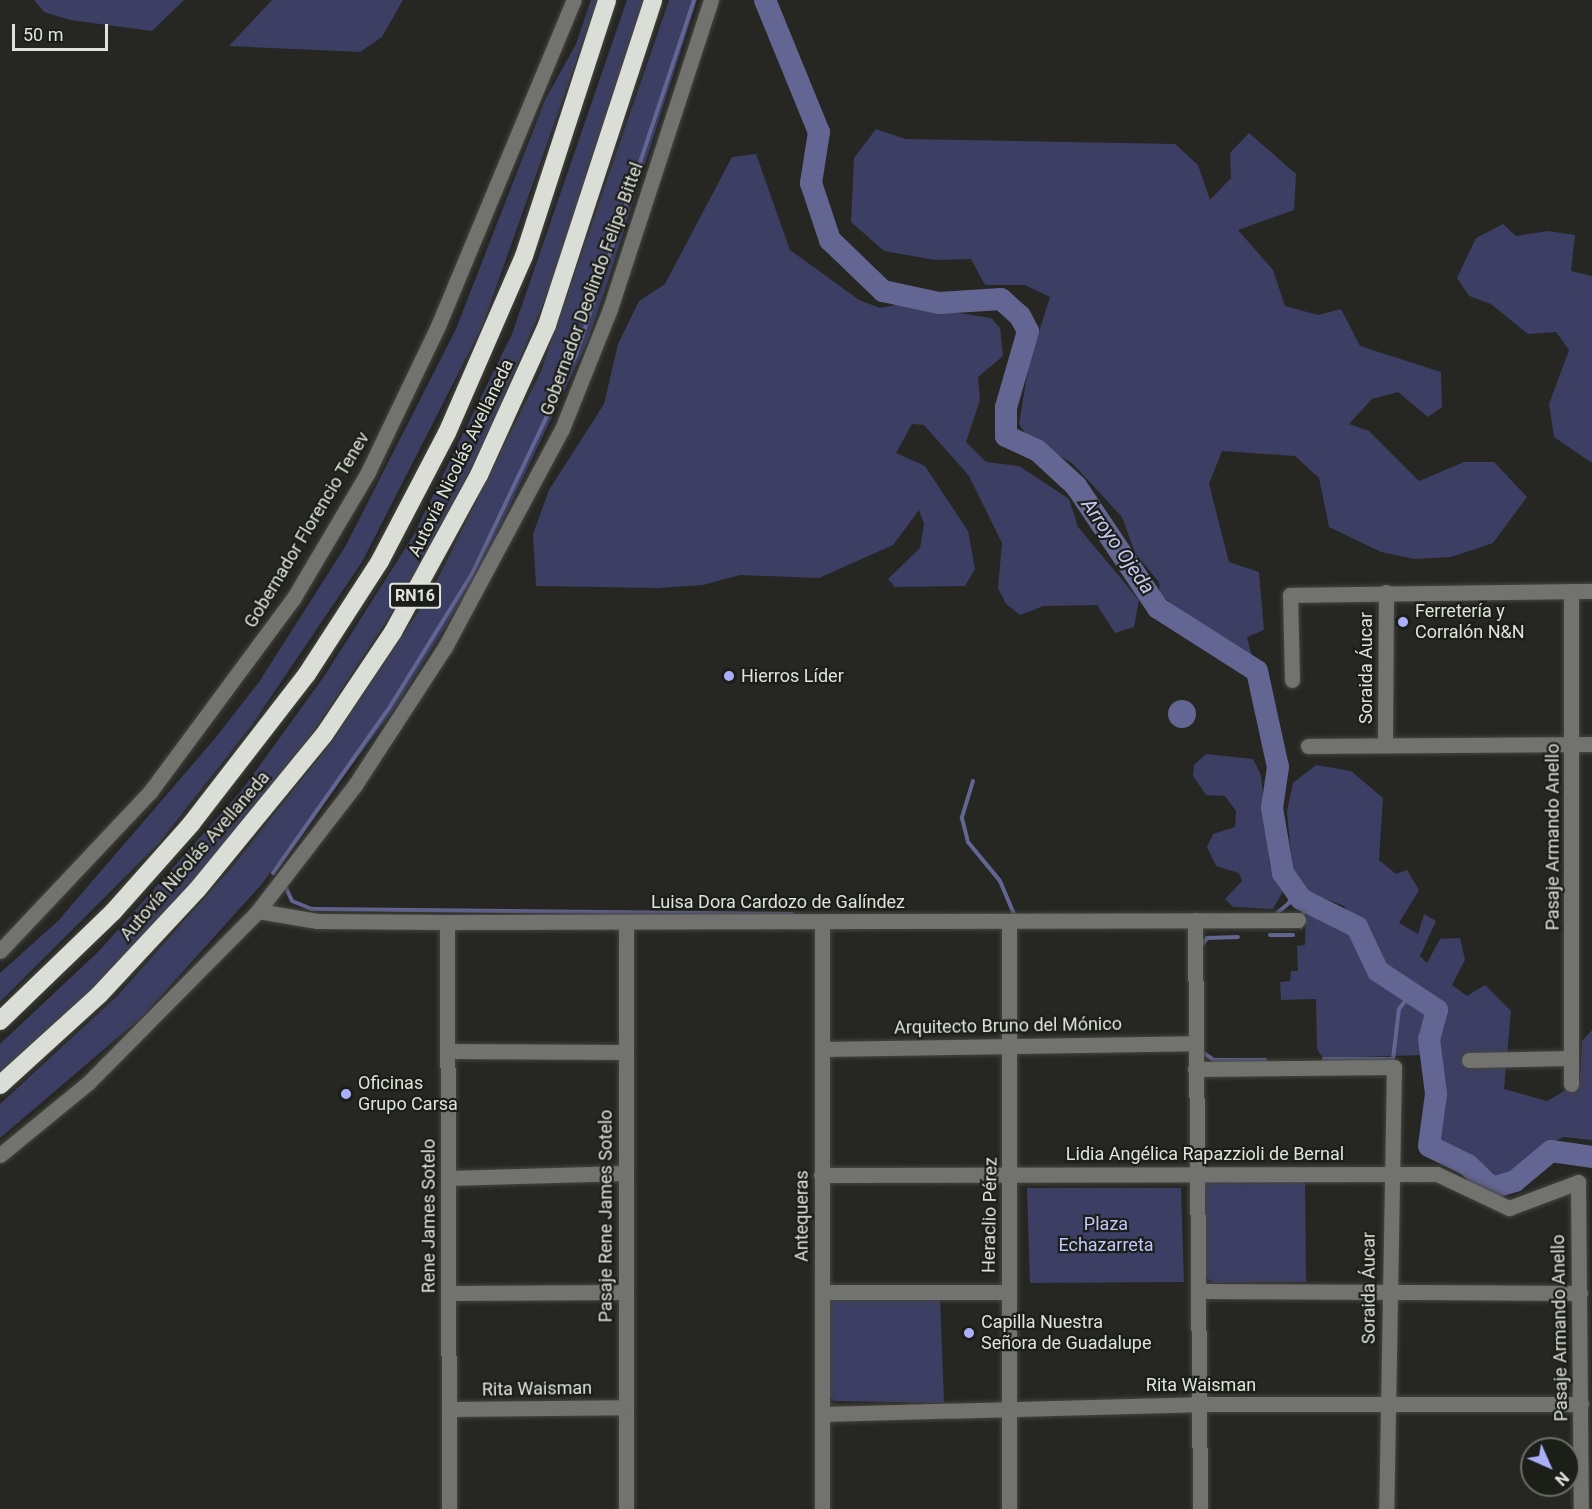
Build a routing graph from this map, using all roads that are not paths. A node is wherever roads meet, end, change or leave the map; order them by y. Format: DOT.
graph roads {
  1 [pos="574,0"];
  2 [pos="608,0"];
  3 [pos="653,0"];
  4 [pos="711,0"];
  5 [pos="1571,591"];
  6 [pos="1592,591"];
  7 [pos="1386,592"];
  8 [pos="1292,680"];
  9 [pos="1385,744"];
  10 [pos="1573,744"];
  11 [pos="1592,744"];
  12 [pos="1308,746"];
  13 [pos="258,911"];
  14 [pos="1195,920"];
  15 [pos="1298,920"];
  16 [pos="1009,921"];
  17 [pos="447,922"];
  18 [pos="626,922"];
  19 [pos="822,922"];
  20 [pos="0,951"];
  21 [pos="0,1021"];
  22 [pos="1195,1043"];
  23 [pos="1010,1046"];
  24 [pos="822,1049"];
  25 [pos="448,1051"];
  26 [pos="626,1052"];
  27 [pos="1571,1058"];
  28 [pos="1468,1060"];
  29 [pos="1195,1069"];
  30 [pos="1571,1084"];
  31 [pos="0,1085"];
  32 [pos="0,1155"];
  33 [pos="626,1173"];
  34 [pos="1012,1174"];
  35 [pos="1197,1174"];
  36 [pos="1389,1174"];
  37 [pos="820,1175"];
  38 [pos="448,1178"];
  39 [pos="1578,1182"];
  40 [pos="1199,1291"];
  41 [pos="1388,1291"];
  42 [pos="626,1292"];
  43 [pos="822,1292"];
  44 [pos="1008,1292"];
  45 [pos="448,1293"];
  46 [pos="1580,1293"];
  47 [pos="1197,1404"];
  48 [pos="1581,1404"];
  49 [pos="1388,1406"];
  50 [pos="626,1407"];
  51 [pos="1009,1408"];
  52 [pos="449,1409"];
  53 [pos="822,1414"];
  54 [pos="1586,1429"];
  55 [pos="449,1509"];
  56 [pos="626,1509"];
  57 [pos="822,1509"];
  58 [pos="1009,1509"];
  59 [pos="1200,1509"];
  60 [pos="1386,1509"];
  61 [pos="1581,1509"];
  1 -- 20 [label="street, Gobernador Florencio Tenev"];
  2 -- 21 [label="highway, Autovía Nicolás Avellaneda / RN16"];
  3 -- 31 [label="highway, Autovía Nicolás Avellaneda / RN16"];
  4 -- 13 [label="street, Gobernador Deolindo Felipe Bittel"];
  5 -- 6 [label="street"];
  5 -- 7 [label="street"];
  5 -- 10 [label="street, Pasaje Armando Anello"];
  7 -- 8 [label="street"];
  7 -- 9 [label="street, Soraida Áucar"];
  9 -- 10 [label="street"];
  9 -- 12 [label="street"];
  10 -- 11 [label="street"];
  10 -- 27 [label="street, Pasaje Armando Anello"];
  13 -- 17 [label="street, Luisa Dora Cardozo de Galíndez"];
  13 -- 32 [label="street, Gobernador Deolindo Felipe Bittel"];
  14 -- 15 [label="street, Luisa Dora Cardozo de Galíndez"];
  14 -- 16 [label="street, Luisa Dora Cardozo de Galíndez"];
  14 -- 22 [label="street"];
  16 -- 19 [label="street, Luisa Dora Cardozo de Galíndez"];
  16 -- 23 [label="street, Heraclio Pérez"];
  17 -- 18 [label="street, Luisa Dora Cardozo de Galíndez"];
  17 -- 25 [label="street, Rene James Sotelo"];
  18 -- 19 [label="street, Luisa Dora Cardozo de Galíndez"];
  18 -- 26 [label="street, Pasaje Rene James Sotelo"];
  19 -- 24 [label="street, Antequeras"];
  22 -- 23 [label="street, Arquitecto Bruno del Mónico"];
  22 -- 29 [label="street"];
  23 -- 24 [label="street, Arquitecto Bruno del Mónico"];
  23 -- 34 [label="street, Heraclio Pérez"];
  24 -- 37 [label="street, Antequeras"];
  25 -- 26 [label="street"];
  25 -- 38 [label="street, Rene James Sotelo"];
  26 -- 33 [label="street, Pasaje Rene James Sotelo"];
  27 -- 28 [label="street"];
  27 -- 30 [label="street, Pasaje Armando Anello"];
  29 -- 35 [label="street"];
  29 -- 36 [label="street, Soraida Áucar"];
  33 -- 38 [label="street"];
  33 -- 42 [label="street, Pasaje Rene James Sotelo"];
  34 -- 35 [label="street, Lidia Angélica Rapazzioli de Bernal"];
  34 -- 37 [label="street, Lidia Angélica Rapazzioli de Bernal"];
  34 -- 44 [label="street, Heraclio Pérez"];
  35 -- 36 [label="street, Lidia Angélica Rapazzioli de Bernal"];
  35 -- 40 [label="street"];
  36 -- 39 [label="street, Lidia Angélica Rapazzioli de Bernal"];
  36 -- 41 [label="street, Soraida Áucar"];
  37 -- 43 [label="street, Antequeras"];
  38 -- 45 [label="street, Rene James Sotelo"];
  39 -- 46 [label="street, Pasaje Armando Anello"];
  40 -- 41 [label="street"];
  40 -- 47 [label="street"];
  41 -- 46 [label="street"];
  41 -- 49 [label="street, Soraida Áucar"];
  42 -- 45 [label="street"];
  42 -- 50 [label="street, Pasaje Rene James Sotelo"];
  43 -- 44 [label="street"];
  43 -- 53 [label="street, Antequeras"];
  44 -- 51 [label="street, Heraclio Pérez"];
  45 -- 52 [label="street, Rene James Sotelo"];
  46 -- 48 [label="street, Pasaje Armando Anello"];
  47 -- 49 [label="street, Rita Waisman"];
  47 -- 51 [label="street, Rita Waisman"];
  47 -- 59 [label="street"];
  48 -- 49 [label="street, Rita Waisman"];
  48 -- 54 [label="street, Pasaje Armando Anello"];
  49 -- 60 [label="street, Soraida Áucar"];
  50 -- 52 [label="street, Rita Waisman"];
  50 -- 56 [label="street, Pasaje Rene James Sotelo"];
  51 -- 53 [label="street, Rita Waisman"];
  51 -- 58 [label="street, Heraclio Pérez"];
  52 -- 55 [label="street, Rene James Sotelo"];
  53 -- 57 [label="street, Antequeras"];
  54 -- 61 [label="street, Pasaje Armando Anello"];
}
